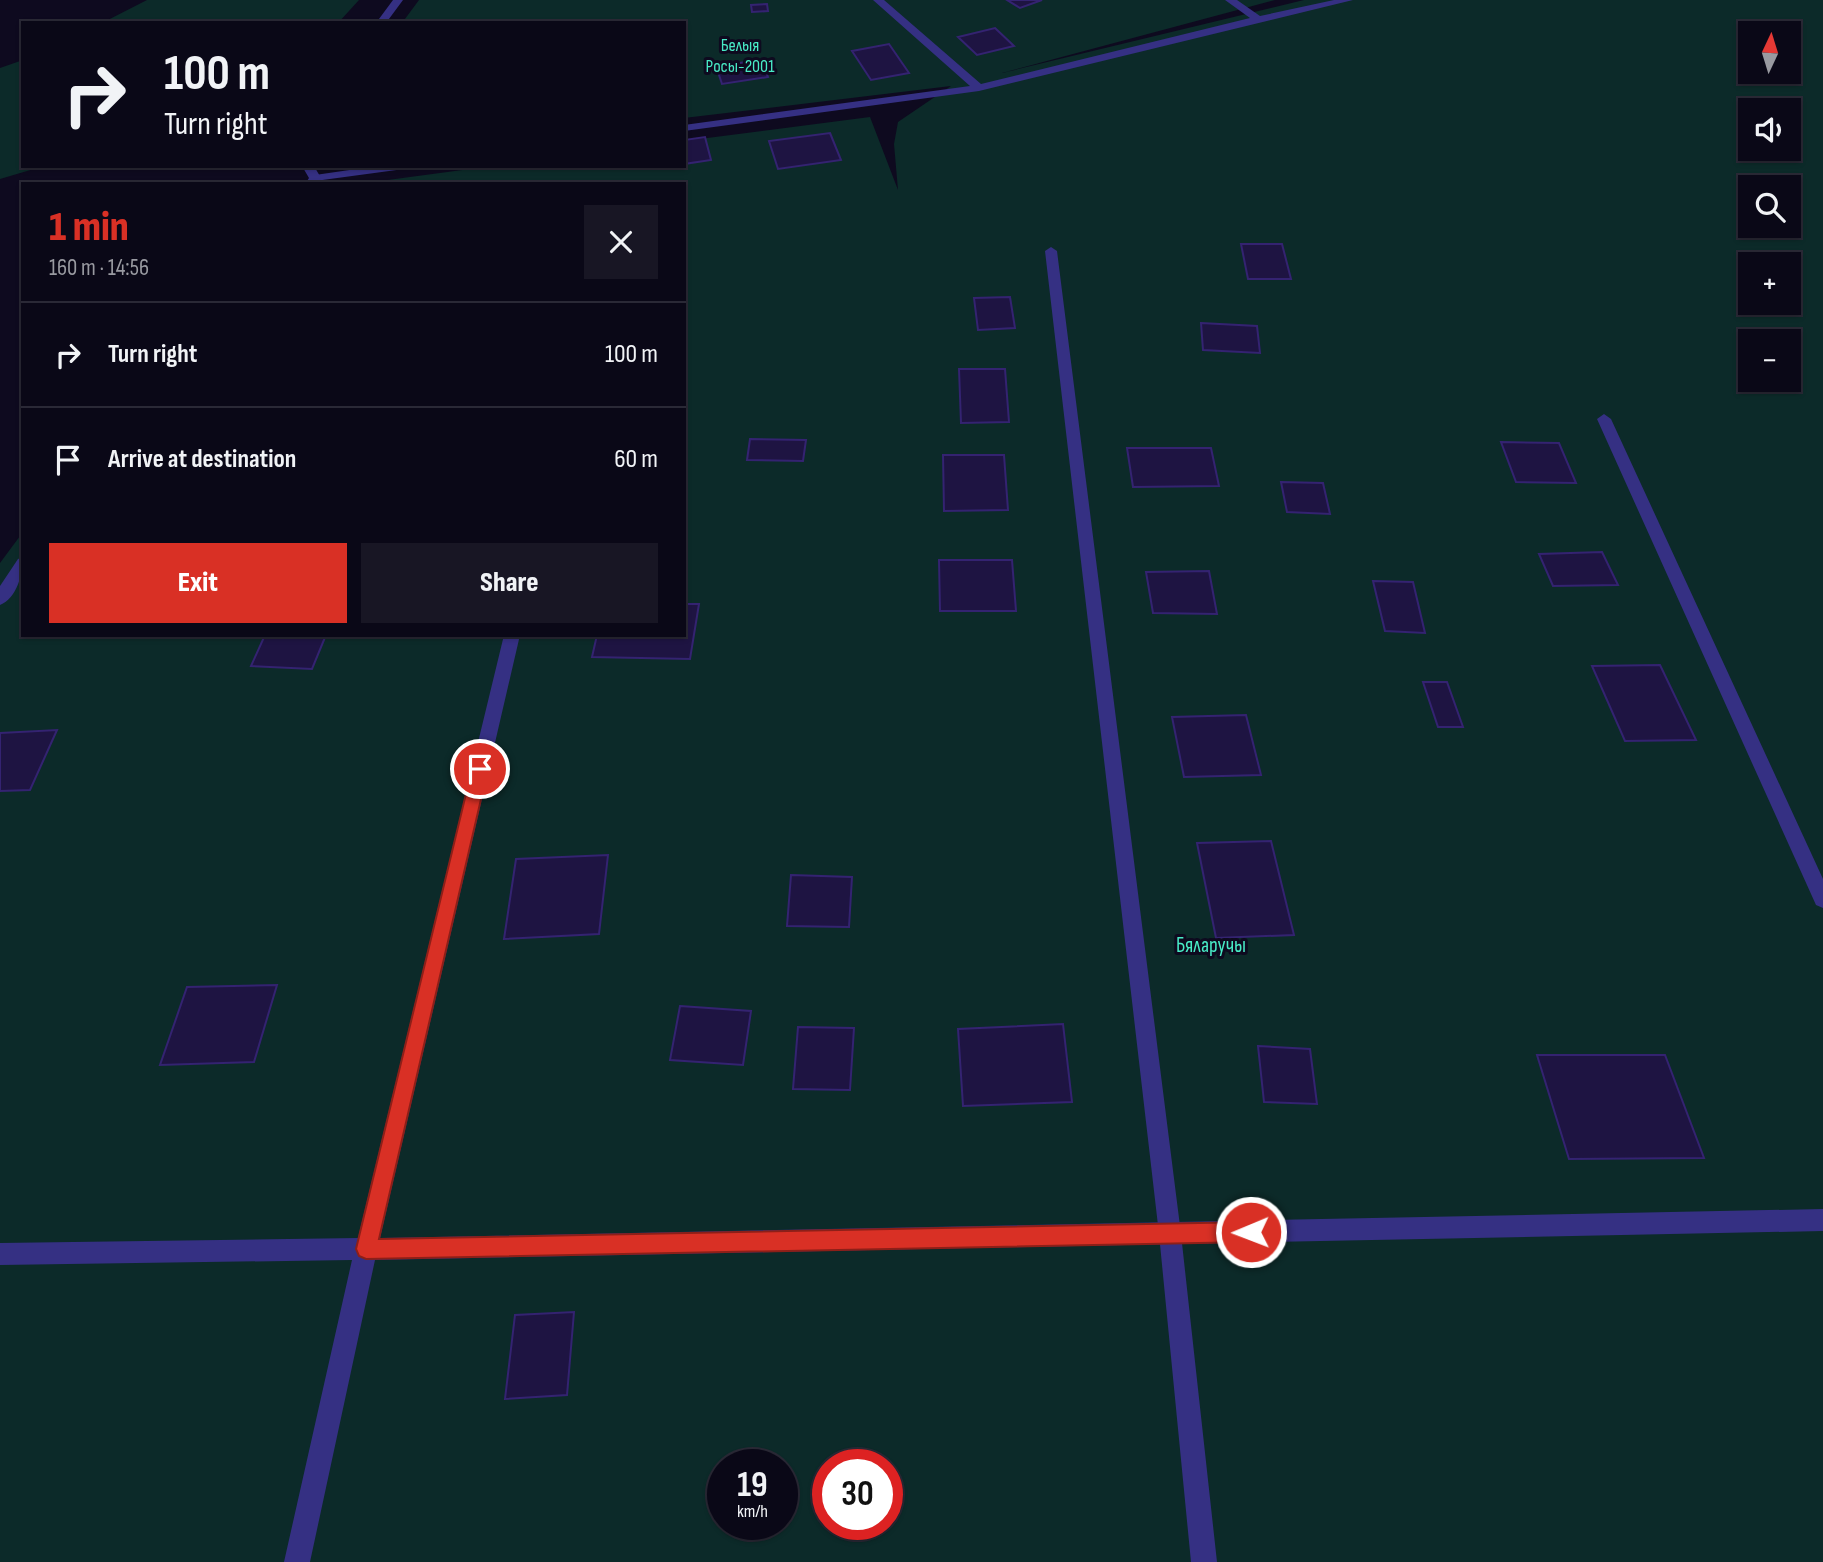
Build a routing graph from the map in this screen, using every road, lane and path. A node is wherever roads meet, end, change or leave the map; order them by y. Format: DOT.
graph roads {
  1 [pos="398,0"];
  2 [pos="878,0"];
  3 [pos="1230,0"];
  4 [pos="1348,0"];
  5 [pos="1258,19"];
  6 [pos="382,21"];
  7 [pos="979,88"];
  8 [pos="686,128"];
  9 [pos="392,168"];
  10 [pos="313,181"];
  11 [pos="1051,251"];
  12 [pos="1604,419"];
  13 [pos="21,566"];
  14 [pos="0,599"];
  15 [pos="512,637"];
  16 [pos="1823,899"];
  17 [pos="1823,1220"];
  18 [pos="1170,1234"];
  19 [pos="366,1249"];
  20 [pos="0,1254"];
  21 [pos="297,1562"];
  22 [pos="1205,1562"];
  1 -- 6 [label="street"];
  2 -- 7 [label="street"];
  3 -- 5 [label="street"];
  4 -- 5 [label="street"];
  5 -- 7 [label="street"];
  7 -- 8 [label="street"];
  9 -- 10 [label="street"];
  11 -- 18 [label="street"];
  12 -- 16 [label="street"];
  13 -- 14 [label="street"];
  15 -- 19 [label="street"];
  17 -- 18 [label="street"];
  18 -- 19 [label="street"];
  18 -- 22 [label="street"];
  19 -- 20 [label="street"];
  19 -- 21 [label="street"];
}
